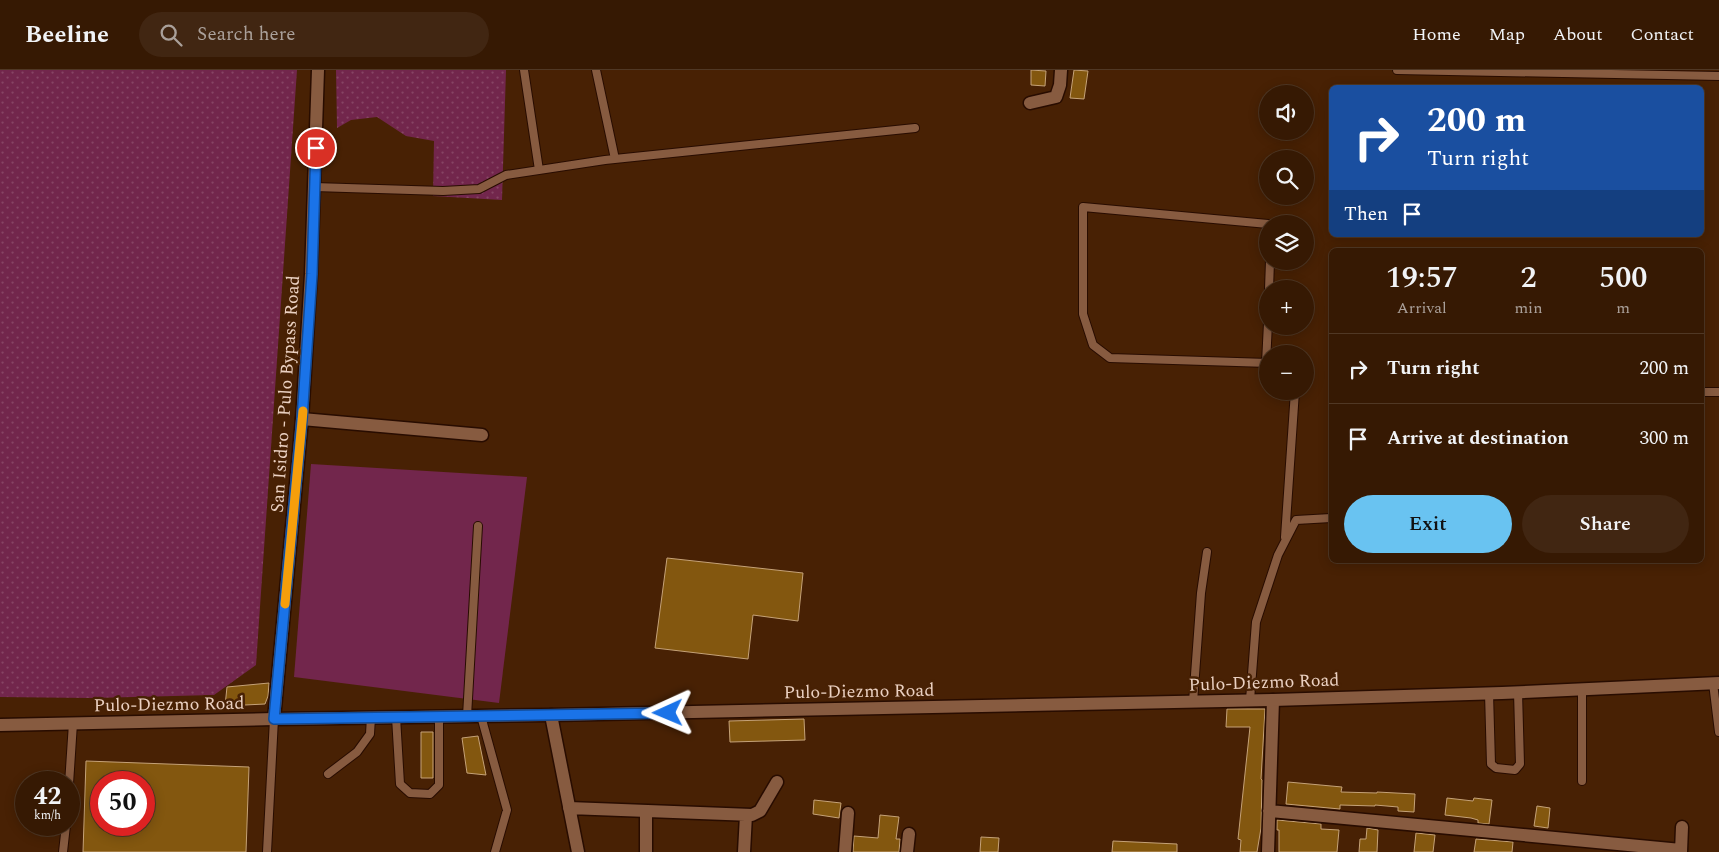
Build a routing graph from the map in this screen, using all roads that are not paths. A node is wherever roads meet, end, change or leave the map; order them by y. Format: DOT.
graph roads {
  1 [pos="318,70"];
  2 [pos="524,70"];
  3 [pos="596,70"];
  4 [pos="1061,70"];
  5 [pos="1397,70"];
  6 [pos="1719,76"];
  7 [pos="1030,103"];
  8 [pos="915,128"];
  9 [pos="615,159"];
  10 [pos="539,170"];
  11 [pos="314,187"];
  12 [pos="1259,223"];
  13 [pos="1259,363"];
  14 [pos="1704,392"];
  15 [pos="1719,392"];
  16 [pos="1294,400"];
  17 [pos="302,419"];
  18 [pos="482,435"];
  19 [pos="1329,518"];
  20 [pos="478,526"];
  21 [pos="1285,541"];
  22 [pos="1207,552"];
  23 [pos="1716,683"];
  24 [pos="1582,689"];
  25 [pos="1518,692"];
  26 [pos="1489,693"];
  27 [pos="1250,700"];
  28 [pos="1273,700"];
  29 [pos="1193,702"];
  30 [pos="467,716"];
  31 [pos="481,716"];
  32 [pos="551,716"];
  33 [pos="396,717"];
  34 [pos="439,717"];
  35 [pos="371,718"];
  36 [pos="274,719"];
  37 [pos="73,723"];
  38 [pos="0,725"];
  39 [pos="1719,732"];
  40 [pos="70,771"];
  41 [pos="328,774"];
  42 [pos="1582,781"];
  43 [pos="777,782"];
  44 [pos="569,808"];
  45 [pos="646,811"];
  46 [pos="1269,811"];
  47 [pos="848,814"];
  48 [pos="746,815"];
  49 [pos="1682,827"];
  50 [pos="909,834"];
  51 [pos="65,836"];
  52 [pos="1681,851"];
  53 [pos="64,852"];
  54 [pos="267,852"];
  55 [pos="495,852"];
  56 [pos="578,852"];
  57 [pos="646,852"];
  58 [pos="744,852"];
  59 [pos="845,852"];
  60 [pos="907,852"];
  61 [pos="1268,852"];
  1 -- 11 [label="street, San Isidro - Pulo Bypass Road"];
  2 -- 10 [label="lane"];
  3 -- 9 [label="lane"];
  4 -- 7 [label="street"];
  5 -- 6 [label="lane"];
  8 -- 9 [label="lane"];
  9 -- 10 [label="lane"];
  10 -- 11 [label="lane"];
  11 -- 17 [label="street, San Isidro - Pulo Bypass Road"];
  12 -- 13 [label="lane"];
  14 -- 15 [label="lane"];
  16 -- 21 [label="lane"];
  17 -- 18 [label="street"];
  17 -- 36 [label="street, San Isidro - Pulo Bypass Road"];
  19 -- 21 [label="lane"];
  20 -- 30 [label="lane"];
  21 -- 27 [label="lane"];
  22 -- 29 [label="lane"];
  23 -- 24 [label="street, Pulo-Diezmo Road"];
  23 -- 39 [label="lane"];
  24 -- 25 [label="street, Pulo-Diezmo Road"];
  24 -- 42 [label="lane"];
  25 -- 26 [label="street, Pulo-Diezmo Road"];
  25 -- 26 [label="lane"];
  26 -- 28 [label="street, Pulo-Diezmo Road"];
  27 -- 28 [label="street, Pulo-Diezmo Road"];
  27 -- 29 [label="street, Pulo-Diezmo Road"];
  28 -- 46 [label="street"];
  29 -- 32 [label="street, Pulo-Diezmo Road"];
  30 -- 31 [label="street, Pulo-Diezmo Road"];
  30 -- 34 [label="street, Pulo-Diezmo Road"];
  31 -- 32 [label="street, Pulo-Diezmo Road"];
  31 -- 55 [label="lane"];
  32 -- 44 [label="street"];
  33 -- 34 [label="street, Pulo-Diezmo Road"];
  33 -- 34 [label="lane"];
  33 -- 35 [label="street, Pulo-Diezmo Road"];
  35 -- 36 [label="street, Pulo-Diezmo Road"];
  35 -- 41 [label="lane"];
  36 -- 37 [label="street, Pulo-Diezmo Road"];
  36 -- 54 [label="lane"];
  37 -- 38 [label="street, Pulo-Diezmo Road"];
  37 -- 40 [label="lane"];
  43 -- 48 [label="street"];
  44 -- 45 [label="street"];
  44 -- 56 [label="street"];
  45 -- 48 [label="street"];
  45 -- 57 [label="street"];
  46 -- 52 [label="street"];
  46 -- 61 [label="street"];
  47 -- 59 [label="street"];
  48 -- 58 [label="street"];
  49 -- 52 [label="street"];
  50 -- 60 [label="street"];
  51 -- 53 [label="lane"];
}
